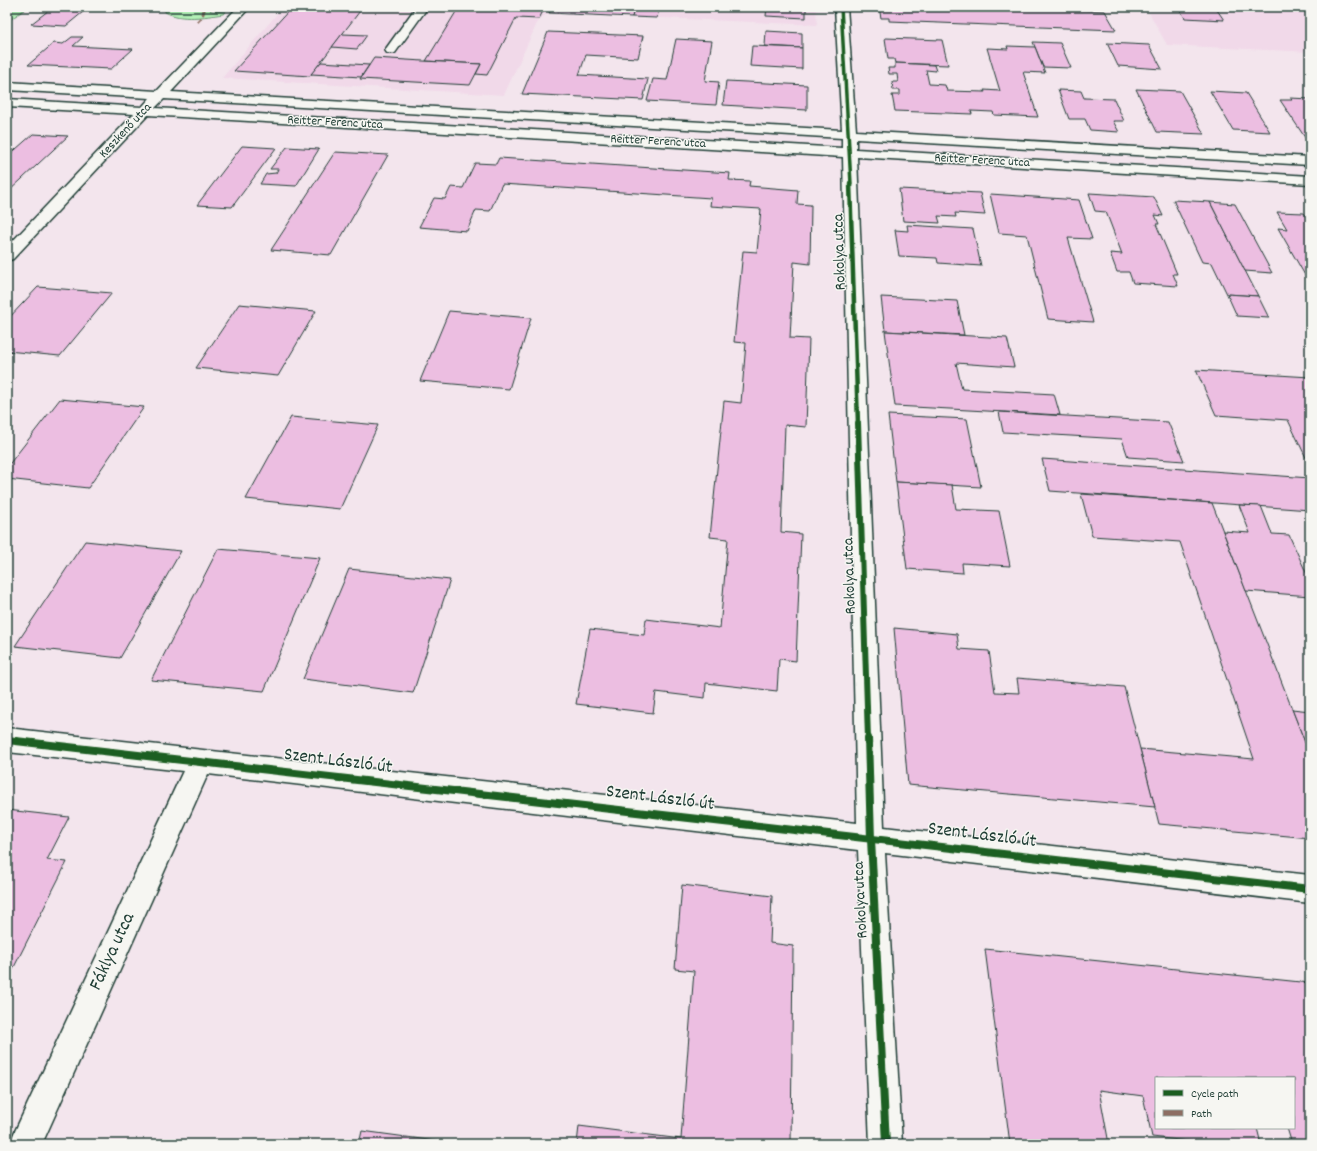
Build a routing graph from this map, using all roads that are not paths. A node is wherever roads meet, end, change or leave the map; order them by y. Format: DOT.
graph roads {
  1 [pos="244,7"];
  2 [pos="422,7"];
  3 [pos="841,7"];
  4 [pos="391,50"];
  5 [pos="7,86"];
  6 [pos="160,95"];
  7 [pos="7,103"];
  8 [pos="143,112"];
  9 [pos="849,144"];
  10 [pos="1310,161"];
  11 [pos="1310,180"];
  12 [pos="7,256"];
  13 [pos="7,740"];
  14 [pos="201,761"];
  15 [pos="871,838"];
  16 [pos="1310,889"];
  17 [pos="25,1144"];
  18 [pos="886,1144"];
  1 -- 6 [label="street, Keszkenő utca"];
  2 -- 4 [label="street"];
  3 -- 9 [label="street, Rokolya utca"];
  5 -- 6 [label="street, Reitter Ferenc utca"];
  6 -- 8 [label="street, Keszkenő utca"];
  6 -- 9 [label="street, Reitter Ferenc utca"];
  7 -- 8 [label="street, Reitter Ferenc utca"];
  8 -- 9 [label="street, Reitter Ferenc utca"];
  8 -- 12 [label="street, Keszkenő utca"];
  9 -- 10 [label="street, Reitter Ferenc utca"];
  9 -- 11 [label="street, Reitter Ferenc utca"];
  9 -- 15 [label="street, Rokolya utca"];
  13 -- 14 [label="street, Szent László út"];
  14 -- 15 [label="street, Szent László út"];
  14 -- 17 [label="street, Fáklya utca"];
  15 -- 16 [label="street, Szent László út"];
  15 -- 18 [label="street, Rokolya utca"];
}
